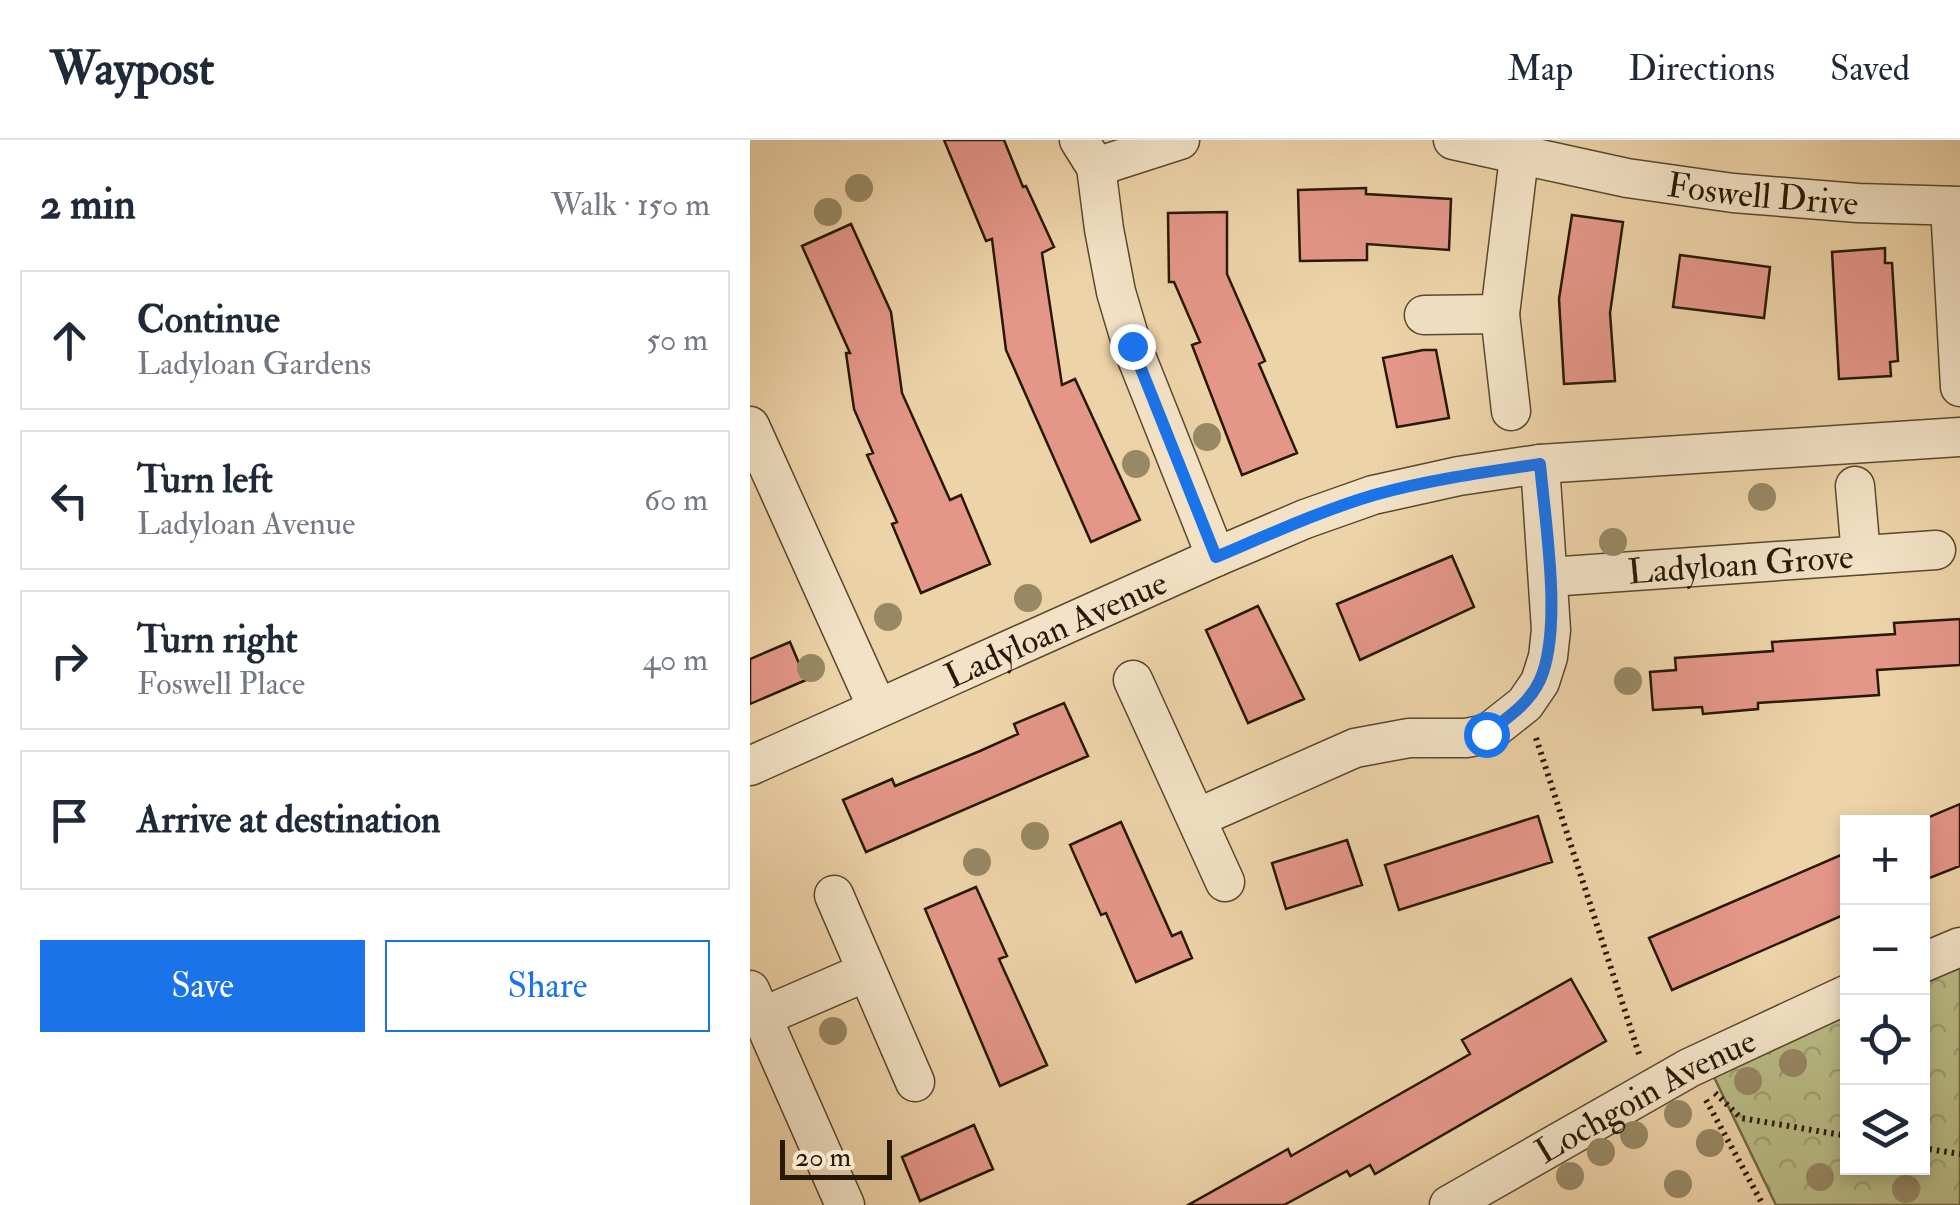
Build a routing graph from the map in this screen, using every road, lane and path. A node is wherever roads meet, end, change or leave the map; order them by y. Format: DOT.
graph roads {
  1 [pos="1180,140"];
  2 [pos="1453,140"];
  3 [pos="1088,154"];
  4 [pos="1519,157"];
  5 [pos="1955,206"];
  6 [pos="1500,314"];
  7 [pos="1424,315"];
  8 [pos="1960,387"];
  9 [pos="1511,411"];
  10 [pos="750,426"];
  11 [pos="1960,437"];
  12 [pos="1540,464"];
  13 [pos="1855,486"];
  14 [pos="1936,550"];
  15 [pos="1861,555"];
  16 [pos="1216,557"];
  17 [pos="1548,577"];
  18 [pos="1134,680"];
  19 [pos="1525,704"];
  20 [pos="877,707"];
  21 [pos="750,766"];
  22 [pos="1197,818"];
  23 [pos="1225,882"];
  24 [pos="834,895"];
  25 [pos="1960,947"];
  26 [pos="1930,960"];
  27 [pos="866,972"];
  28 [pos="1846,995"];
  29 [pos="756,1004"];
  30 [pos="1689,1068"];
  31 [pos="915,1082"];
  32 [pos="1651,1090"];
  33 [pos="1840,1135"];
  34 [pos="1930,1149"];
  35 [pos="1960,1154"];
  36 [pos="846,1205"];
  37 [pos="1449,1205"];
  38 [pos="1763,1205"];
  1 -- 3 [label="street"];
  2 -- 4 [label="street, Foswell Drive"];
  3 -- 16 [label="street"];
  4 -- 5 [label="street, Foswell Drive"];
  4 -- 6 [label="street"];
  5 -- 8 [label="street"];
  6 -- 7 [label="street"];
  6 -- 9 [label="street"];
  10 -- 20 [label="street"];
  11 -- 12 [label="street, Ladyloan Avenue"];
  12 -- 16 [label="street, Ladyloan Avenue"];
  12 -- 17 [label="street"];
  13 -- 15 [label="street"];
  14 -- 15 [label="street, Ladyloan Grove"];
  15 -- 17 [label="street, Ladyloan Grove"];
  16 -- 20 [label="street, Ladyloan Avenue"];
  17 -- 19 [label="street"];
  18 -- 22 [label="street"];
  19 -- 22 [label="street"];
  19 -- 32 [label="path"];
  20 -- 21 [label="street, Ladyloan Avenue"];
  22 -- 23 [label="street"];
  24 -- 27 [label="street"];
  25 -- 26 [label="street"];
  27 -- 29 [label="street"];
  27 -- 31 [label="street"];
  28 -- 30 [label="street, Lochgoin Avenue"];
  29 -- 36 [label="street"];
  30 -- 32 [label="street, Lochgoin Avenue"];
  30 -- 33 [label="path"];
  30 -- 38 [label="path"];
  32 -- 37 [label="street, Lochgoin Avenue"];
  34 -- 35 [label="path"];
}
